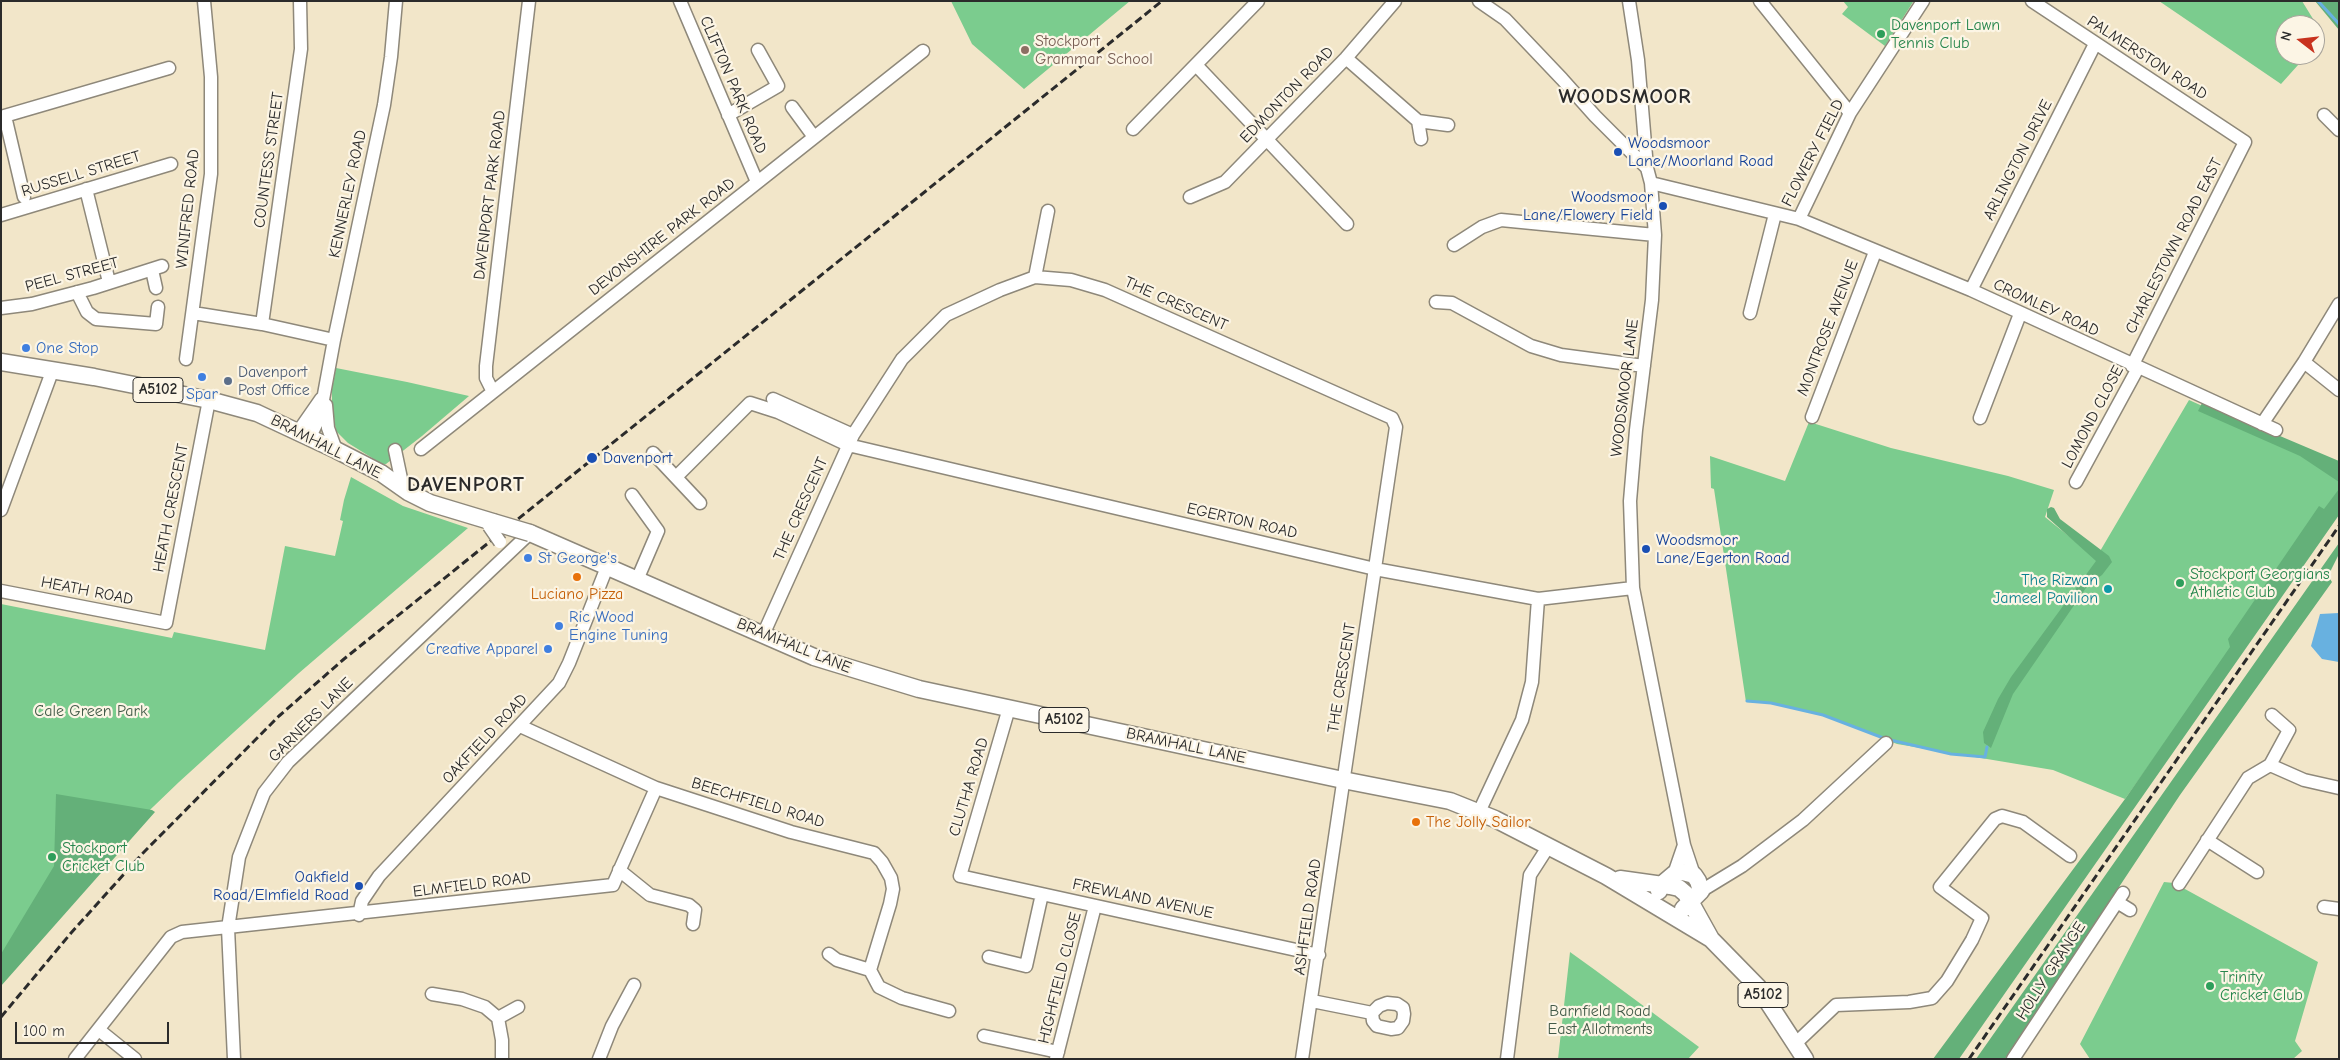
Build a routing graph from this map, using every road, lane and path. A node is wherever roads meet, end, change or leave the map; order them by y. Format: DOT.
graph roads {
  1 [pos="204,1"];
  2 [pos="300,1"];
  3 [pos="396,1"];
  4 [pos="529,1"];
  5 [pos="680,1"];
  6 [pos="1258,1"];
  7 [pos="1395,1"];
  8 [pos="1479,1"];
  9 [pos="1629,1"];
  10 [pos="1760,1"];
  11 [pos="1922,1"];
  12 [pos="2032,1"];
  13 [pos="2095,44"];
  14 [pos="758,50"];
  15 [pos="923,51"];
  16 [pos="1346,58"];
  17 [pos="1196,65"];
  18 [pos="169,68"];
  19 [pos="785,96"];
  20 [pos="1850,113"];
  21 [pos="728,115"];
  22 [pos="2324,115"];
  23 [pos="3,117"];
  24 [pos="1418,121"];
  25 [pos="1448,125"];
  26 [pos="1133,129"];
  27 [pos="2339,130"];
  28 [pos="814,137"];
  29 [pos="1421,139"];
  30 [pos="1266,140"];
  31 [pos="2245,142"];
  32 [pos="171,164"];
  33 [pos="1647,168"];
  34 [pos="757,182"];
  35 [pos="1651,183"];
  36 [pos="86,189"];
  37 [pos="24,197"];
  38 [pos="1190,197"];
  39 [pos="1048,211"];
  40 [pos="1775,214"];
  41 [pos="1,215"];
  42 [pos="1800,219"];
  43 [pos="1347,224"];
  44 [pos="1655,235"];
  45 [pos="1454,245"];
  46 [pos="1875,252"];
  47 [pos="1036,277"];
  48 [pos="109,282"];
  49 [pos="156,288"];
  50 [pos="1970,290"];
  51 [pos="78,292"];
  52 [pos="1436,302"];
  53 [pos="2339,304"];
  54 [pos="158,307"];
  55 [pos="1,308"];
  56 [pos="193,313"];
  57 [pos="1750,313"];
  58 [pos="2020,314"];
  59 [pos="262,324"];
  60 [pos="334,340"];
  61 [pos="186,360"];
  62 [pos="1,362"];
  63 [pos="2304,362"];
  64 [pos="1644,366"];
  65 [pos="2135,367"];
  66 [pos="53,369"];
  67 [pos="2339,390"];
  68 [pos="324,392"];
  69 [pos="493,392"];
  70 [pos="773,399"];
  71 [pos="209,400"];
  72 [pos="1812,417"];
  73 [pos="1980,418"];
  74 [pos="2262,424"];
  75 [pos="2276,430"];
  76 [pos="304,434"];
  77 [pos="850,440"];
  78 [pos="421,449"];
  79 [pos="336,450"];
  80 [pos="395,450"];
  81 [pos="653,453"];
  82 [pos="676,478"];
  83 [pos="2076,482"];
  84 [pos="403,488"];
  85 [pos="632,495"];
  86 [pos="700,503"];
  87 [pos="1,510"];
  88 [pos="488,522"];
  89 [pos="530,533"];
  90 [pos="607,567"];
  91 [pos="493,568"];
  92 [pos="1375,569"];
  93 [pos="637,580"];
  94 [pos="1633,588"];
  95 [pos="1,591"];
  96 [pos="1538,599"];
  97 [pos="166,623"];
  98 [pos="763,635"];
  99 [pos="1009,708"];
  100 [pos="2272,715"];
  101 [pos="520,726"];
  102 [pos="1886,743"];
  103 [pos="2270,765"];
  104 [pos="1343,780"];
  105 [pos="656,788"];
  106 [pos="2339,788"];
  107 [pos="1479,812"];
  108 [pos="2207,840"];
  109 [pos="1684,845"];
  110 [pos="1548,846"];
  111 [pos="2070,856"];
  112 [pos="619,870"];
  113 [pos="2257,872"];
  114 [pos="1674,874"];
  115 [pos="1694,875"];
  116 [pos="960,876"];
  117 [pos="1606,876"];
  118 [pos="2179,884"];
  119 [pos="1661,885"];
  120 [pos="1042,894"];
  121 [pos="1695,896"];
  122 [pos="1095,906"];
  123 [pos="2324,907"];
  124 [pos="1660,908"];
  125 [pos="2339,909"];
  126 [pos="2130,910"];
  127 [pos="359,914"];
  128 [pos="1674,918"];
  129 [pos="693,924"];
  130 [pos="228,928"];
  131 [pos="1711,940"];
  132 [pos="829,954"];
  133 [pos="1319,955"];
  134 [pos="989,957"];
  135 [pos="870,970"];
  136 [pos="634,985"];
  137 [pos="432,994"];
  138 [pos="1312,1001"];
  139 [pos="518,1007"];
  140 [pos="949,1011"];
  141 [pos="1372,1013"];
  142 [pos="498,1018"];
  143 [pos="99,1030"];
  144 [pos="984,1036"];
  145 [pos="1796,1043"];
  146 [pos="1057,1056"];
  147 [pos="76,1059"];
  148 [pos="135,1059"];
  149 [pos="234,1059"];
  150 [pos="502,1059"];
  151 [pos="599,1059"];
  152 [pos="1302,1059"];
  153 [pos="1507,1059"];
  154 [pos="1805,1059"];
  155 [pos="2013,1059"];
  1 -- 56 [label="street, WINIFRED ROAD"];
  2 -- 59 [label="street, COUNTESS STREET"];
  3 -- 60 [label="street, KENNERLEY ROAD"];
  4 -- 69 [label="street, DAVENPORT PARK ROAD"];
  5 -- 21 [label="street, CLIFTON PARK ROAD"];
  6 -- 17 [label="street"];
  7 -- 16 [label="street, EDMONTON ROAD"];
  8 -- 33 [label="street"];
  9 -- 33 [label="street, WOODSMOOR LANE"];
  10 -- 20 [label="street"];
  11 -- 20 [label="street, FLOWERY FIELD"];
  12 -- 13 [label="street, PALMERSTON ROAD"];
  13 -- 31 [label="street, PALMERSTON ROAD"];
  13 -- 50 [label="street, ARLINGTON DRIVE"];
  14 -- 19 [label="street"];
  15 -- 28 [label="street, DEVONSHIRE PARK ROAD"];
  16 -- 24 [label="street"];
  16 -- 30 [label="street, EDMONTON ROAD"];
  17 -- 26 [label="street"];
  17 -- 30 [label="street"];
  18 -- 23 [label="street"];
  19 -- 21 [label="street"];
  19 -- 28 [label="street"];
  20 -- 42 [label="street, FLOWERY FIELD"];
  21 -- 34 [label="street, CLIFTON PARK ROAD"];
  22 -- 27 [label="street"];
  23 -- 37 [label="street"];
  24 -- 25 [label="street"];
  24 -- 29 [label="street"];
  28 -- 34 [label="street, DEVONSHIRE PARK ROAD"];
  30 -- 38 [label="street, EDMONTON ROAD"];
  30 -- 43 [label="street"];
  31 -- 65 [label="street, CHARLESTOWN ROAD EAST"];
  32 -- 36 [label="street, RUSSELL STREET"];
  33 -- 35 [label="street, WOODSMOOR LANE"];
  34 -- 69 [label="street, DEVONSHIRE PARK ROAD"];
  35 -- 40 [label="street, FLOWERY FIELD"];
  35 -- 44 [label="street, WOODSMOOR LANE"];
  36 -- 41 [label="street, RUSSELL STREET"];
  36 -- 48 [label="street"];
  39 -- 47 [label="street"];
  40 -- 42 [label="street, FLOWERY FIELD"];
  40 -- 57 [label="street"];
  42 -- 46 [label="street, CROMLEY ROAD"];
  44 -- 45 [label="street"];
  44 -- 64 [label="street, WOODSMOOR LANE"];
  46 -- 50 [label="street, CROMLEY ROAD"];
  46 -- 72 [label="street, MONTROSE AVENUE"];
  47 -- 77 [label="street, THE CRESCENT"];
  47 -- 92 [label="street, THE CRESCENT"];
  48 -- 49 [label="street, PEEL STREET"];
  48 -- 51 [label="street, PEEL STREET"];
  50 -- 58 [label="street, CROMLEY ROAD"];
  51 -- 54 [label="street"];
  51 -- 55 [label="street, PEEL STREET"];
  52 -- 64 [label="street"];
  53 -- 63 [label="street"];
  56 -- 59 [label="street"];
  56 -- 61 [label="street, WINIFRED ROAD"];
  58 -- 65 [label="street, CROMLEY ROAD"];
  58 -- 73 [label="street"];
  59 -- 60 [label="street"];
  60 -- 68 [label="street, KENNERLEY ROAD"];
  62 -- 66 [label="main road, BRAMHALL LANE / A5102"];
  63 -- 67 [label="street"];
  63 -- 74 [label="street"];
  64 -- 94 [label="street, WOODSMOOR LANE"];
  65 -- 74 [label="street, CROMLEY ROAD"];
  65 -- 83 [label="street, LOMOND CLOSE"];
  66 -- 71 [label="main road, BRAMHALL LANE / A5102"];
  66 -- 87 [label="street"];
  68 -- 76 [label="street, KENNERLEY ROAD"];
  68 -- 79 [label="street"];
  69 -- 78 [label="street, DEVONSHIRE PARK ROAD"];
  70 -- 77 [label="street"];
  71 -- 76 [label="main road, BRAMHALL LANE / A5102"];
  71 -- 97 [label="street, HEATH CRESCENT"];
  74 -- 75 [label="street, CROMLEY ROAD"];
  76 -- 79 [label="main road, BRAMHALL LANE / A5102"];
  77 -- 82 [label="street"];
  77 -- 92 [label="street, EGERTON ROAD"];
  77 -- 98 [label="street, THE CRESCENT"];
  79 -- 84 [label="main road, BRAMHALL LANE / A5102"];
  80 -- 84 [label="street"];
  81 -- 82 [label="street"];
  82 -- 86 [label="street"];
  84 -- 88 [label="main road, BRAMHALL LANE / A5102"];
  85 -- 93 [label="street"];
  88 -- 89 [label="main road, BRAMHALL LANE / A5102, bridge"];
  88 -- 91 [label="street, GARNERS LANE, bridge"];
  89 -- 90 [label="main road, BRAMHALL LANE / A5102"];
  89 -- 91 [label="street, GARNERS LANE"];
  90 -- 93 [label="main road, BRAMHALL LANE / A5102"];
  90 -- 101 [label="street, OAKFIELD ROAD"];
  91 -- 130 [label="street, GARNERS LANE"];
  92 -- 96 [label="street, EGERTON ROAD"];
  92 -- 104 [label="street, THE CRESCENT"];
  93 -- 98 [label="main road, BRAMHALL LANE / A5102"];
  94 -- 96 [label="street, EGERTON ROAD"];
  94 -- 109 [label="street, WOODSMOOR LANE"];
  95 -- 97 [label="street, HEATH ROAD"];
  96 -- 107 [label="street"];
  98 -- 99 [label="main road, BRAMHALL LANE / A5102"];
  99 -- 104 [label="main road, BRAMHALL LANE / A5102"];
  99 -- 116 [label="street, CLUTHA ROAD"];
  100 -- 103 [label="street"];
  101 -- 105 [label="street, BEECHFIELD ROAD"];
  101 -- 127 [label="street, OAKFIELD ROAD"];
  102 -- 121 [label="street"];
  103 -- 106 [label="street"];
  103 -- 108 [label="street"];
  104 -- 107 [label="main road, BRAMHALL LANE / A5102"];
  104 -- 133 [label="street, ASHFIELD ROAD"];
  105 -- 112 [label="street, ELMFIELD ROAD"];
  105 -- 135 [label="street, BEECHFIELD ROAD"];
  107 -- 110 [label="main road, BRAMHALL LANE / A5102"];
  108 -- 113 [label="street"];
  108 -- 118 [label="street"];
  109 -- 114 [label="street"];
  109 -- 115 [label="street, WOODSMOOR LANE"];
  110 -- 117 [label="main road, BRAMHALL LANE / A5102"];
  110 -- 153 [label="street"];
  111 -- 145 [label="street"];
  112 -- 127 [label="street, ELMFIELD ROAD"];
  112 -- 129 [label="street"];
  114 -- 115 [label="main road"];
  114 -- 119 [label="main road"];
  115 -- 121 [label="main road, BRAMHALL LANE / A5102"];
  116 -- 120 [label="street, FREWLAND AVENUE"];
  117 -- 119 [label="main road, BRAMHALL LANE / A5102"];
  117 -- 124 [label="main road, BRAMHALL LANE / A5102"];
  119 -- 121 [label="main road, BRAMHALL LANE / A5102"];
  119 -- 124 [label="main road"];
  120 -- 122 [label="street, FREWLAND AVENUE"];
  120 -- 134 [label="street"];
  121 -- 128 [label="main road"];
  121 -- 131 [label="main road, BRAMHALL LANE / A5102"];
  122 -- 133 [label="street, FREWLAND AVENUE"];
  122 -- 146 [label="street, HIGHFIELD CLOSE"];
  123 -- 125 [label="street"];
  124 -- 128 [label="main road, BRAMHALL LANE / A5102"];
  126 -- 155 [label="street, HOLLY GRANGE"];
  127 -- 130 [label="street, ELMFIELD ROAD"];
  128 -- 131 [label="main road, BRAMHALL LANE / A5102"];
  130 -- 143 [label="street, ELMFIELD ROAD"];
  130 -- 149 [label="street, GARNERS LANE"];
  131 -- 145 [label="main road, BRAMHALL LANE / A5102"];
  132 -- 135 [label="street"];
  133 -- 138 [label="street, ASHFIELD ROAD"];
  135 -- 140 [label="street"];
  136 -- 151 [label="street"];
  137 -- 142 [label="street"];
  138 -- 141 [label="street"];
  138 -- 152 [label="street, ASHFIELD ROAD"];
  139 -- 142 [label="street"];
  142 -- 150 [label="street"];
  143 -- 147 [label="street, ELMFIELD ROAD"];
  143 -- 148 [label="street"];
  144 -- 146 [label="street"];
  145 -- 154 [label="main road, BRAMHALL LANE / A5102"];
}
